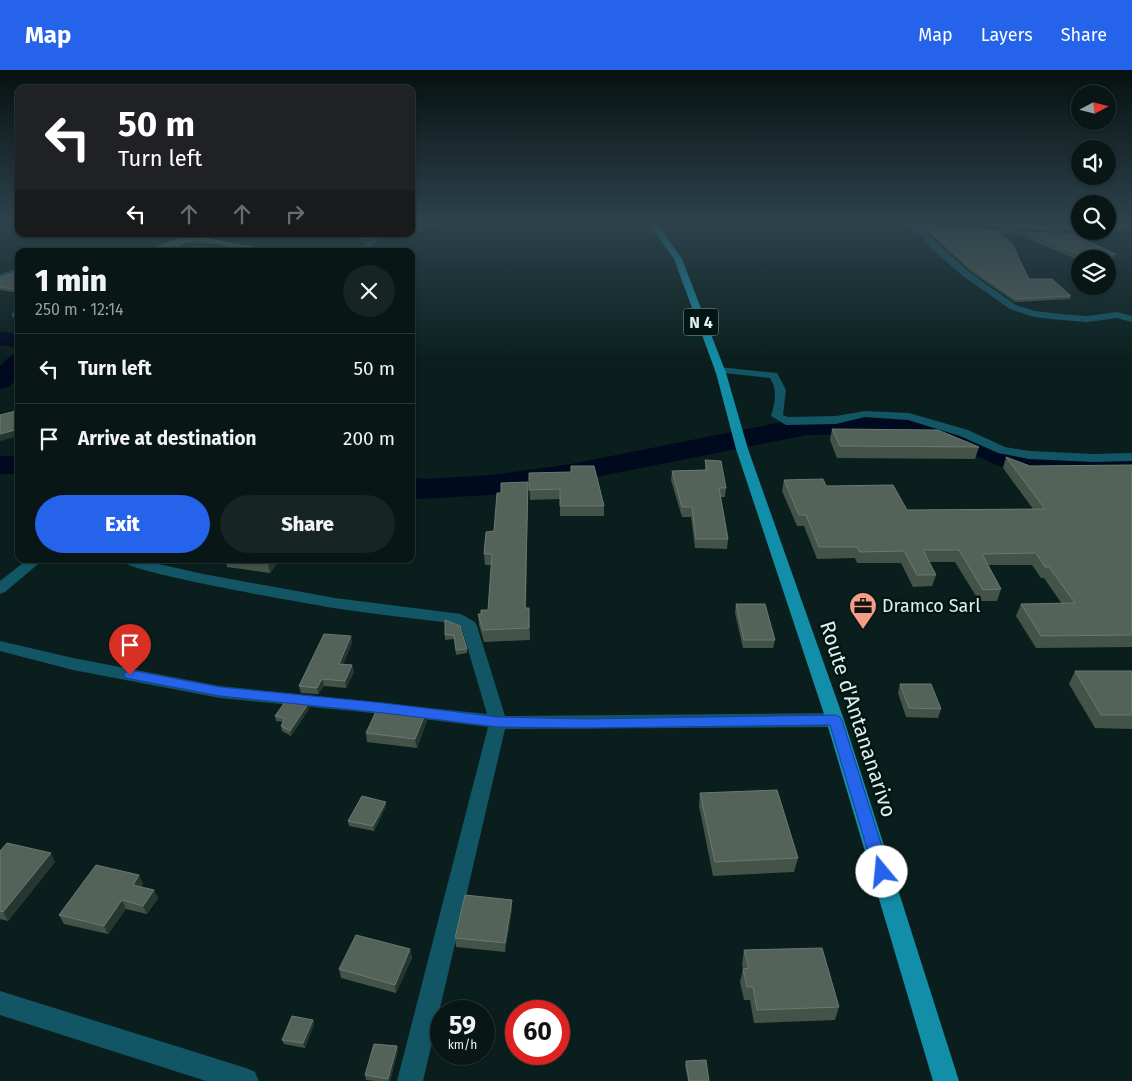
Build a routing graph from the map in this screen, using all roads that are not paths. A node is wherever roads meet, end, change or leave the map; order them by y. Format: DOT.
graph roads {
  1 [pos="681,267"];
  2 [pos="958,267"];
  3 [pos="15,272"];
  4 [pos="0,277"];
  5 [pos="1132,319"];
  6 [pos="719,370"];
  7 [pos="1132,457"];
  8 [pos="32,563"];
  9 [pos="135,563"];
  10 [pos="0,589"];
  11 [pos="0,646"];
  12 [pos="835,720"];
  13 [pos="498,722"];
  14 [pos="0,1003"];
  15 [pos="246,1081"];
  16 [pos="410,1081"];
  17 [pos="946,1081"];
  1 -- 6 [label="main road, N 4"];
  2 -- 5 [label="street"];
  3 -- 4 [label="street"];
  6 -- 7 [label="street"];
  6 -- 12 [label="main road, Route d'Antananarivo / N 4"];
  8 -- 10 [label="street"];
  9 -- 13 [label="street"];
  11 -- 13 [label="street"];
  12 -- 13 [label="street"];
  12 -- 17 [label="main road, Route d'Antananarivo / N 4"];
  13 -- 16 [label="street"];
  14 -- 15 [label="street"];
}
